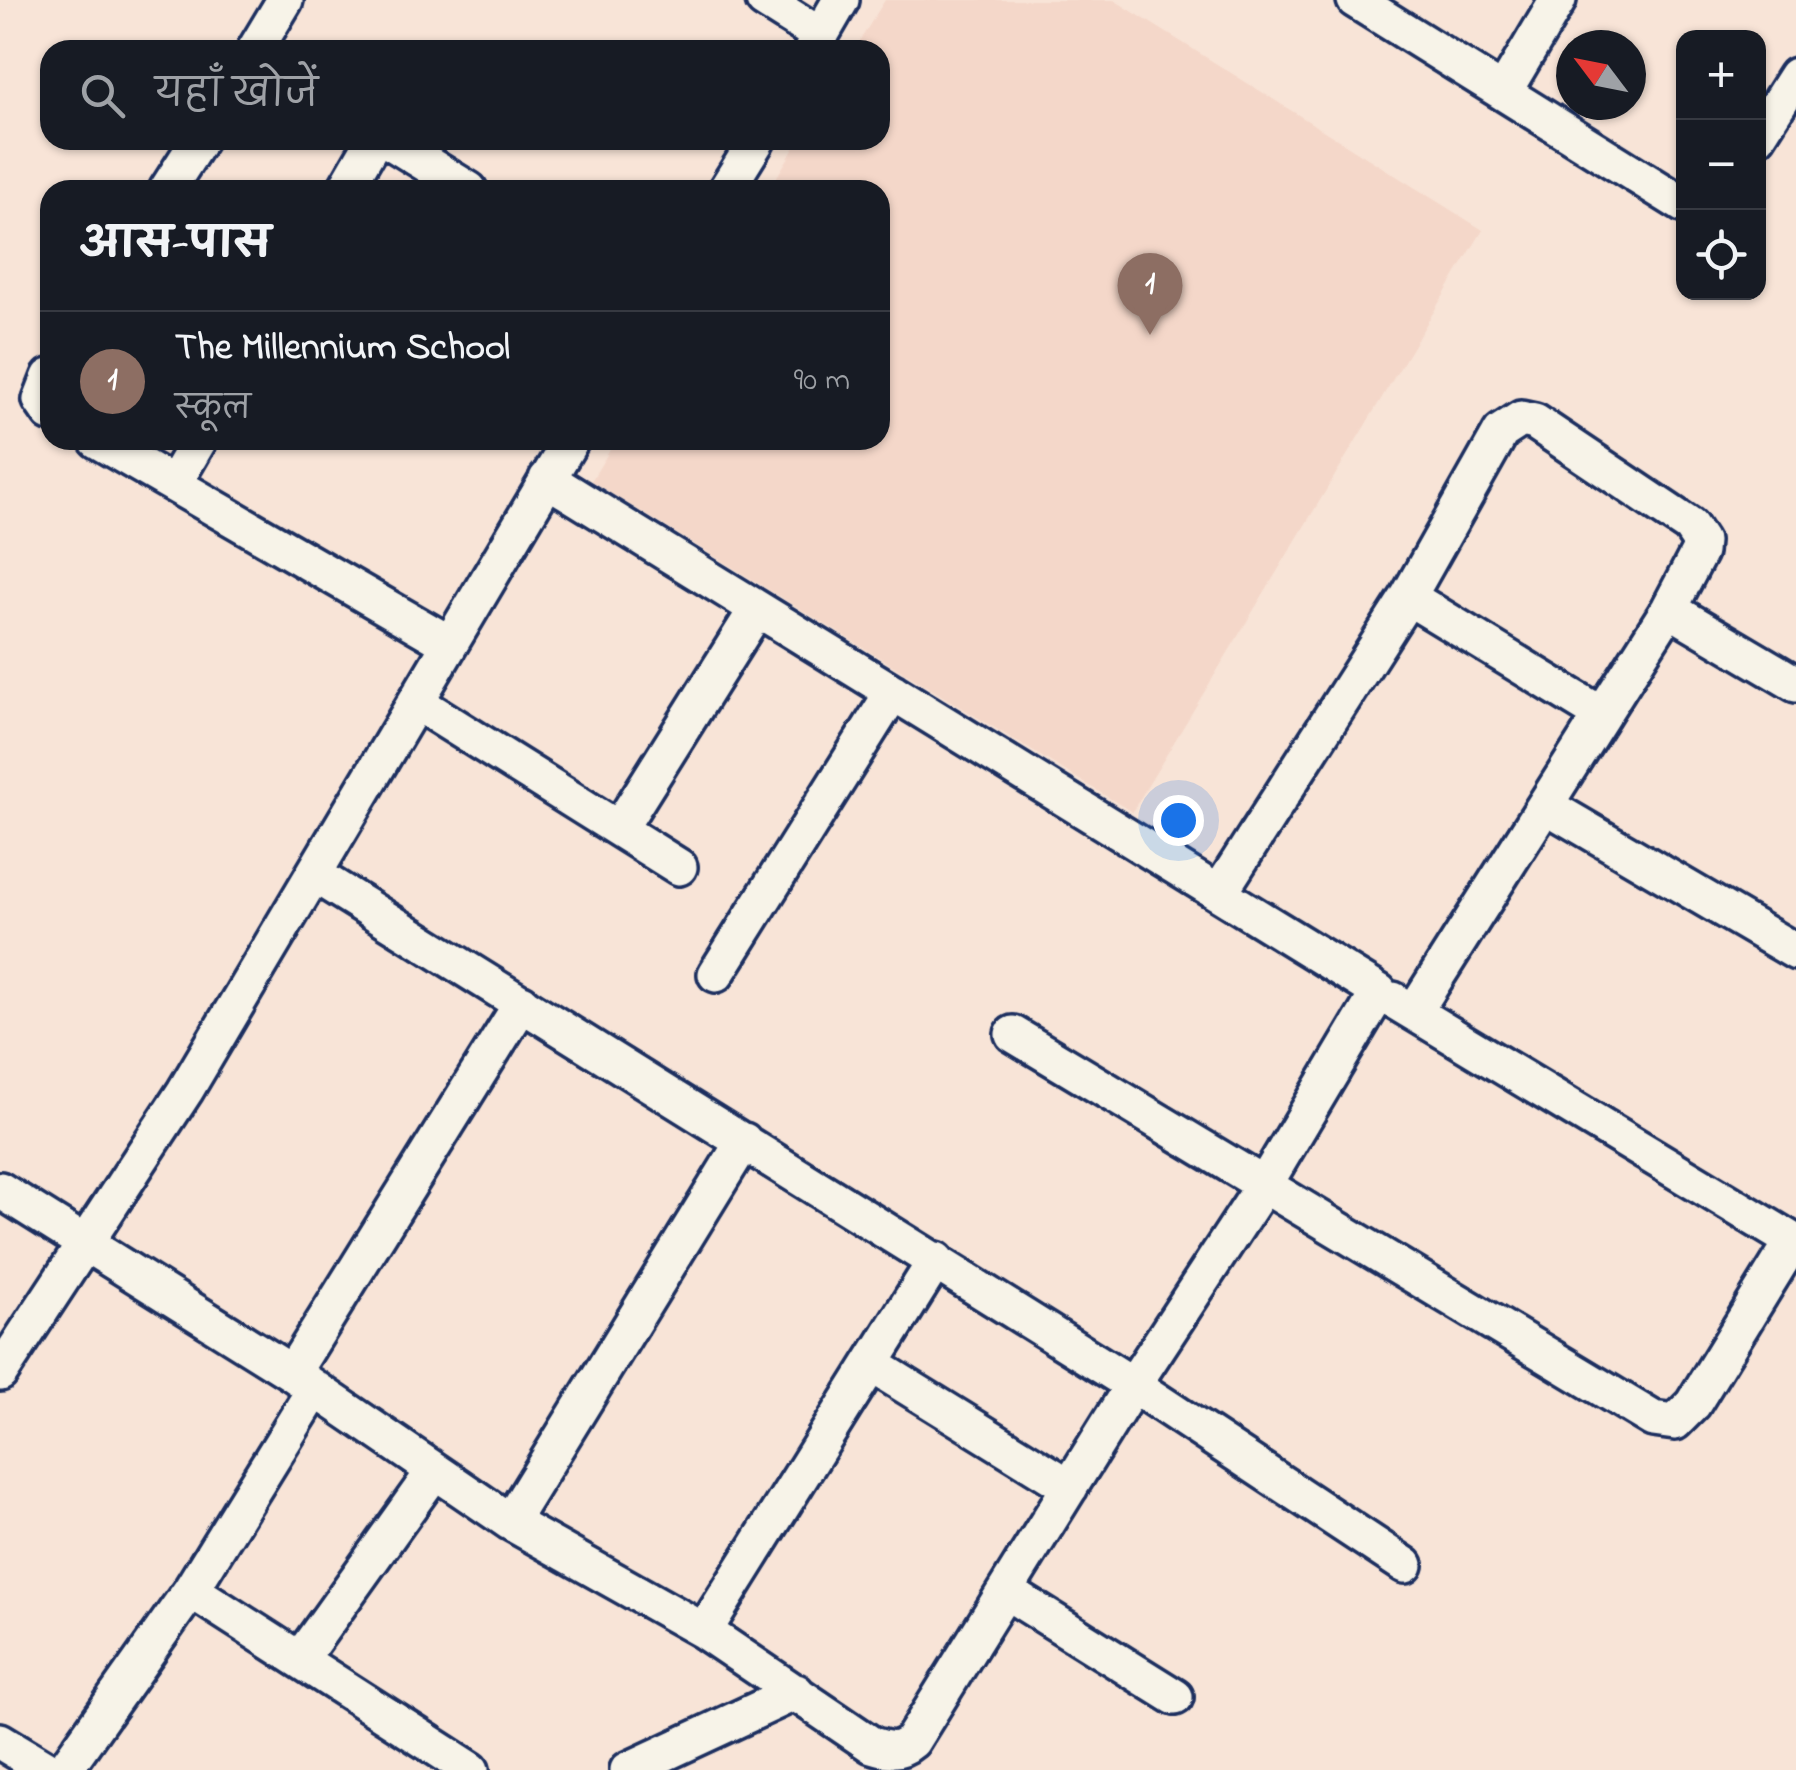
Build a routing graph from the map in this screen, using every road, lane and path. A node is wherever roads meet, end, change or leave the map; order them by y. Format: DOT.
graph roads {
  1 [pos="285,0"];
  2 [pos="764,0"];
  3 [pos="842,0"];
  4 [pos="1355,0"];
  5 [pos="1558,0"];
  6 [pos="261,40"];
  7 [pos="812,40"];
  8 [pos="818,40"];
  9 [pos="1796,76"];
  10 [pos="1504,91"];
  11 [pos="1766,123"];
  12 [pos="193,150"];
  13 [pos="368,150"];
  14 [pos="404,150"];
  15 [pos="750,150"];
  16 [pos="173,180"];
  17 [pos="351,180"];
  18 [pos="453,180"];
  19 [pos="732,180"];
  20 [pos="1676,201"];
  21 [pos="115,450"];
  22 [pos="193,450"];
  23 [pos="565,450"];
  24 [pos="547,479"];
  25 [pos="174,483"];
  26 [pos="1408,597"];
  27 [pos="758,609"];
  28 [pos="1669,609"];
  29 [pos="450,644"];
  30 [pos="1796,684"];
  31 [pos="893,692"];
  32 [pos="416,702"];
  33 [pos="1602,715"];
  34 [pos="1545,805"];
  35 [pos="620,830"];
  36 [pos="680,867"];
  37 [pos="315,875"];
  38 [pos="1219,893"];
  39 [pos="1796,952"];
  40 [pos="716,974"];
  41 [pos="1379,992"];
  42 [pos="522,1003"];
  43 [pos="1414,1012"];
  44 [pos="1013,1034"];
  45 [pos="744,1141"];
  46 [pos="1266,1182"];
  47 [pos="0,1190"];
  48 [pos="1794,1242"];
  49 [pos="84,1244"];
  50 [pos="936,1260"];
  51 [pos="871,1364"];
  52 [pos="0,1373"];
  53 [pos="303,1381"];
  54 [pos="1133,1385"];
  55 [pos="434,1473"];
  56 [pos="1070,1487"];
  57 [pos="510,1522"];
  58 [pos="1405,1566"];
  59 [pos="191,1590"];
  60 [pos="1007,1592"];
  61 [pos="704,1631"];
  62 [pos="300,1659"];
  63 [pos="796,1692"];
  64 [pos="1174,1697"];
  65 [pos="0,1740"];
  66 [pos="48,1770"];
  67 [pos="64,1770"];
  68 [pos="471,1770"];
  69 [pos="628,1770"];
  1 -- 6 [label="street"];
  2 -- 7 [label="street"];
  3 -- 8 [label="street"];
  4 -- 10 [label="street"];
  5 -- 10 [label="street"];
  9 -- 11 [label="street"];
  10 -- 20 [label="street"];
  12 -- 16 [label="street"];
  13 -- 17 [label="street"];
  14 -- 18 [label="street"];
  15 -- 19 [label="street"];
  21 -- 25 [label="street"];
  22 -- 25 [label="street"];
  23 -- 24 [label="street"];
  24 -- 27 [label="street"];
  24 -- 29 [label="street"];
  25 -- 29 [label="street"];
  26 -- 28 [label="street"];
  26 -- 33 [label="street"];
  26 -- 38 [label="street"];
  27 -- 31 [label="street"];
  27 -- 35 [label="street"];
  28 -- 30 [label="street"];
  28 -- 33 [label="street"];
  29 -- 32 [label="street"];
  31 -- 38 [label="street"];
  31 -- 40 [label="street"];
  32 -- 35 [label="street"];
  32 -- 37 [label="street"];
  33 -- 34 [label="street"];
  34 -- 39 [label="street"];
  34 -- 43 [label="street"];
  35 -- 36 [label="street"];
  37 -- 42 [label="street"];
  37 -- 49 [label="street"];
  38 -- 41 [label="street"];
  41 -- 43 [label="street"];
  41 -- 46 [label="street"];
  42 -- 45 [label="street"];
  42 -- 53 [label="street"];
  43 -- 48 [label="street"];
  44 -- 46 [label="street"];
  45 -- 50 [label="street"];
  45 -- 57 [label="street"];
  46 -- 48 [label="street"];
  46 -- 54 [label="street"];
  47 -- 49 [label="street"];
  49 -- 52 [label="street"];
  49 -- 53 [label="street"];
  50 -- 51 [label="street"];
  50 -- 54 [label="street"];
  51 -- 56 [label="street"];
  51 -- 61 [label="street"];
  53 -- 55 [label="street"];
  53 -- 59 [label="street"];
  54 -- 56 [label="street"];
  54 -- 58 [label="street"];
  55 -- 57 [label="street"];
  55 -- 62 [label="street"];
  56 -- 60 [label="street"];
  57 -- 61 [label="street"];
  59 -- 62 [label="street"];
  59 -- 67 [label="street"];
  60 -- 63 [label="street"];
  60 -- 64 [label="street"];
  61 -- 63 [label="street"];
  62 -- 68 [label="street"];
  63 -- 69 [label="street"];
  65 -- 66 [label="street"];
}
